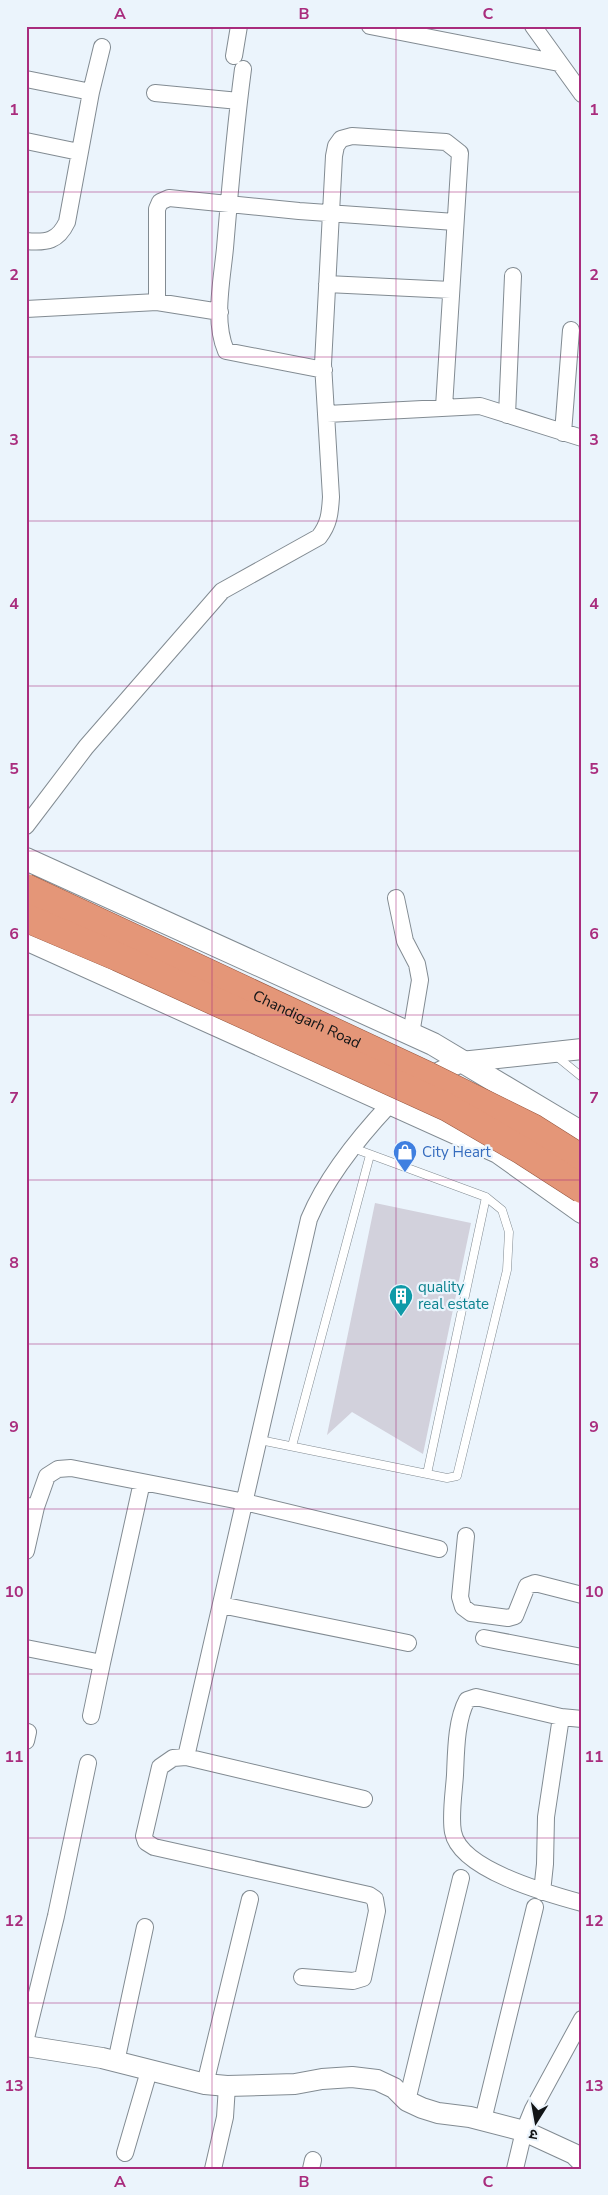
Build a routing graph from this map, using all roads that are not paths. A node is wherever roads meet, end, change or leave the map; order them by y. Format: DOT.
graph roads {
  1 [pos="239,26"];
  2 [pos="370,26"];
  3 [pos="533,26"];
  4 [pos="102,47"];
  5 [pos="559,63"];
  6 [pos="26,79"];
  7 [pos="91,92"];
  8 [pos="155,93"];
  9 [pos="582,94"];
  10 [pos="239,101"];
  11 [pos="26,141"];
  12 [pos="79,152"];
  13 [pos="228,205"];
  14 [pos="331,213"];
  15 [pos="455,222"];
  16 [pos="26,241"];
  17 [pos="513,276"];
  18 [pos="327,284"];
  19 [pos="451,290"];
  20 [pos="157,302"];
  21 [pos="26,309"];
  22 [pos="220,312"];
  23 [pos="571,330"];
  24 [pos="324,370"];
  25 [pos="444,406"];
  26 [pos="327,414"];
  27 [pos="507,415"];
  28 [pos="563,433"];
  29 [pos="582,438"];
  30 [pos="26,826"];
  31 [pos="26,859"];
  32 [pos="26,888"];
  33 [pos="396,898"];
  34 [pos="26,918"];
  35 [pos="26,939"];
  36 [pos="411,1034"];
  37 [pos="582,1049"];
  38 [pos="552,1052"];
  39 [pos="461,1062"];
  40 [pos="582,1077"];
  41 [pos="390,1104"];
  42 [pos="582,1133"];
  43 [pos="353,1148"];
  44 [pos="370,1155"];
  45 [pos="582,1159"];
  46 [pos="582,1189"];
  47 [pos="486,1197"];
  48 [pos="582,1212"];
  49 [pos="260,1440"];
  50 [pos="292,1446"];
  51 [pos="427,1474"];
  52 [pos="142,1482"];
  53 [pos="245,1502"];
  54 [pos="31,1506"];
  55 [pos="466,1536"];
  56 [pos="439,1550"];
  57 [pos="26,1551"];
  58 [pos="582,1595"];
  59 [pos="221,1605"];
  60 [pos="484,1638"];
  61 [pos="408,1643"];
  62 [pos="26,1648"];
  63 [pos="582,1657"];
  64 [pos="102,1663"];
  65 [pos="91,1716"];
  66 [pos="561,1717"];
  67 [pos="582,1720"];
  68 [pos="186,1757"];
  69 [pos="88,1763"];
  70 [pos="364,1799"];
  71 [pos="461,1878"];
  72 [pos="542,1892"];
  73 [pos="250,1899"];
  74 [pos="582,1903"];
  75 [pos="535,1907"];
  76 [pos="145,1927"];
  77 [pos="302,1977"];
  78 [pos="582,2020"];
  79 [pos="26,2038"];
  80 [pos="26,2046"];
  81 [pos="116,2062"];
  82 [pos="148,2071"];
  83 [pos="205,2084"];
  84 [pos="227,2086"];
  85 [pos="407,2101"];
  86 [pos="483,2120"];
  87 [pos="524,2131"];
  88 [pos="125,2153"];
  89 [pos="582,2162"];
  90 [pos="213,2169"];
  91 [pos="516,2169"];
  1 -- 10 [label="street"];
  2 -- 5 [label="street"];
  3 -- 5 [label="street"];
  4 -- 7 [label="street"];
  5 -- 9 [label="street"];
  6 -- 7 [label="street"];
  7 -- 12 [label="street"];
  8 -- 10 [label="street"];
  10 -- 13 [label="street"];
  11 -- 12 [label="street"];
  12 -- 16 [label="street"];
  13 -- 14 [label="street"];
  13 -- 20 [label="street"];
  13 -- 22 [label="street"];
  14 -- 15 [label="street"];
  14 -- 15 [label="street"];
  14 -- 18 [label="street"];
  15 -- 19 [label="street"];
  17 -- 27 [label="street"];
  18 -- 19 [label="street"];
  18 -- 24 [label="street"];
  19 -- 25 [label="street"];
  20 -- 21 [label="street"];
  20 -- 22 [label="street"];
  22 -- 24 [label="street"];
  23 -- 28 [label="street"];
  24 -- 26 [label="street"];
  25 -- 26 [label="street"];
  25 -- 27 [label="street"];
  26 -- 30 [label="street"];
  27 -- 28 [label="street"];
  28 -- 29 [label="street"];
  31 -- 36 [label="main road"];
  32 -- 45 [label="highway, Chandigarh Road, bridge"];
  33 -- 36 [label="street"];
  34 -- 46 [label="highway, bridge"];
  35 -- 41 [label="main road"];
  36 -- 39 [label="main road"];
  37 -- 38 [label="street"];
  38 -- 39 [label="street"];
  38 -- 40 [label="lane"];
  39 -- 41 [label="street"];
  39 -- 42 [label="main road"];
  41 -- 43 [label="street"];
  41 -- 48 [label="main road"];
  43 -- 44 [label="lane"];
  43 -- 49 [label="street"];
  44 -- 47 [label="lane"];
  44 -- 50 [label="lane"];
  47 -- 51 [label="lane"];
  47 -- 51 [label="lane"];
  49 -- 50 [label="lane"];
  49 -- 53 [label="street"];
  50 -- 51 [label="lane"];
  52 -- 53 [label="street"];
  52 -- 54 [label="street"];
  52 -- 64 [label="street"];
  53 -- 56 [label="street"];
  53 -- 59 [label="street"];
  54 -- 57 [label="street"];
  55 -- 58 [label="street"];
  59 -- 61 [label="street"];
  59 -- 68 [label="street"];
  60 -- 63 [label="street"];
  62 -- 64 [label="street"];
  64 -- 65 [label="street"];
  66 -- 67 [label="street"];
  66 -- 72 [label="street"];
  66 -- 72 [label="street"];
  68 -- 70 [label="street"];
  68 -- 77 [label="street"];
  69 -- 79 [label="street"];
  71 -- 85 [label="street"];
  72 -- 74 [label="street"];
  73 -- 83 [label="street"];
  75 -- 86 [label="street"];
  76 -- 81 [label="street"];
  78 -- 87 [label="street"];
  80 -- 81 [label="street"];
  81 -- 82 [label="street"];
  82 -- 83 [label="street"];
  82 -- 88 [label="street"];
  83 -- 84 [label="street"];
  84 -- 85 [label="street"];
  84 -- 90 [label="street"];
  85 -- 86 [label="street"];
  86 -- 87 [label="street"];
  87 -- 89 [label="street"];
  87 -- 91 [label="street"];
}
